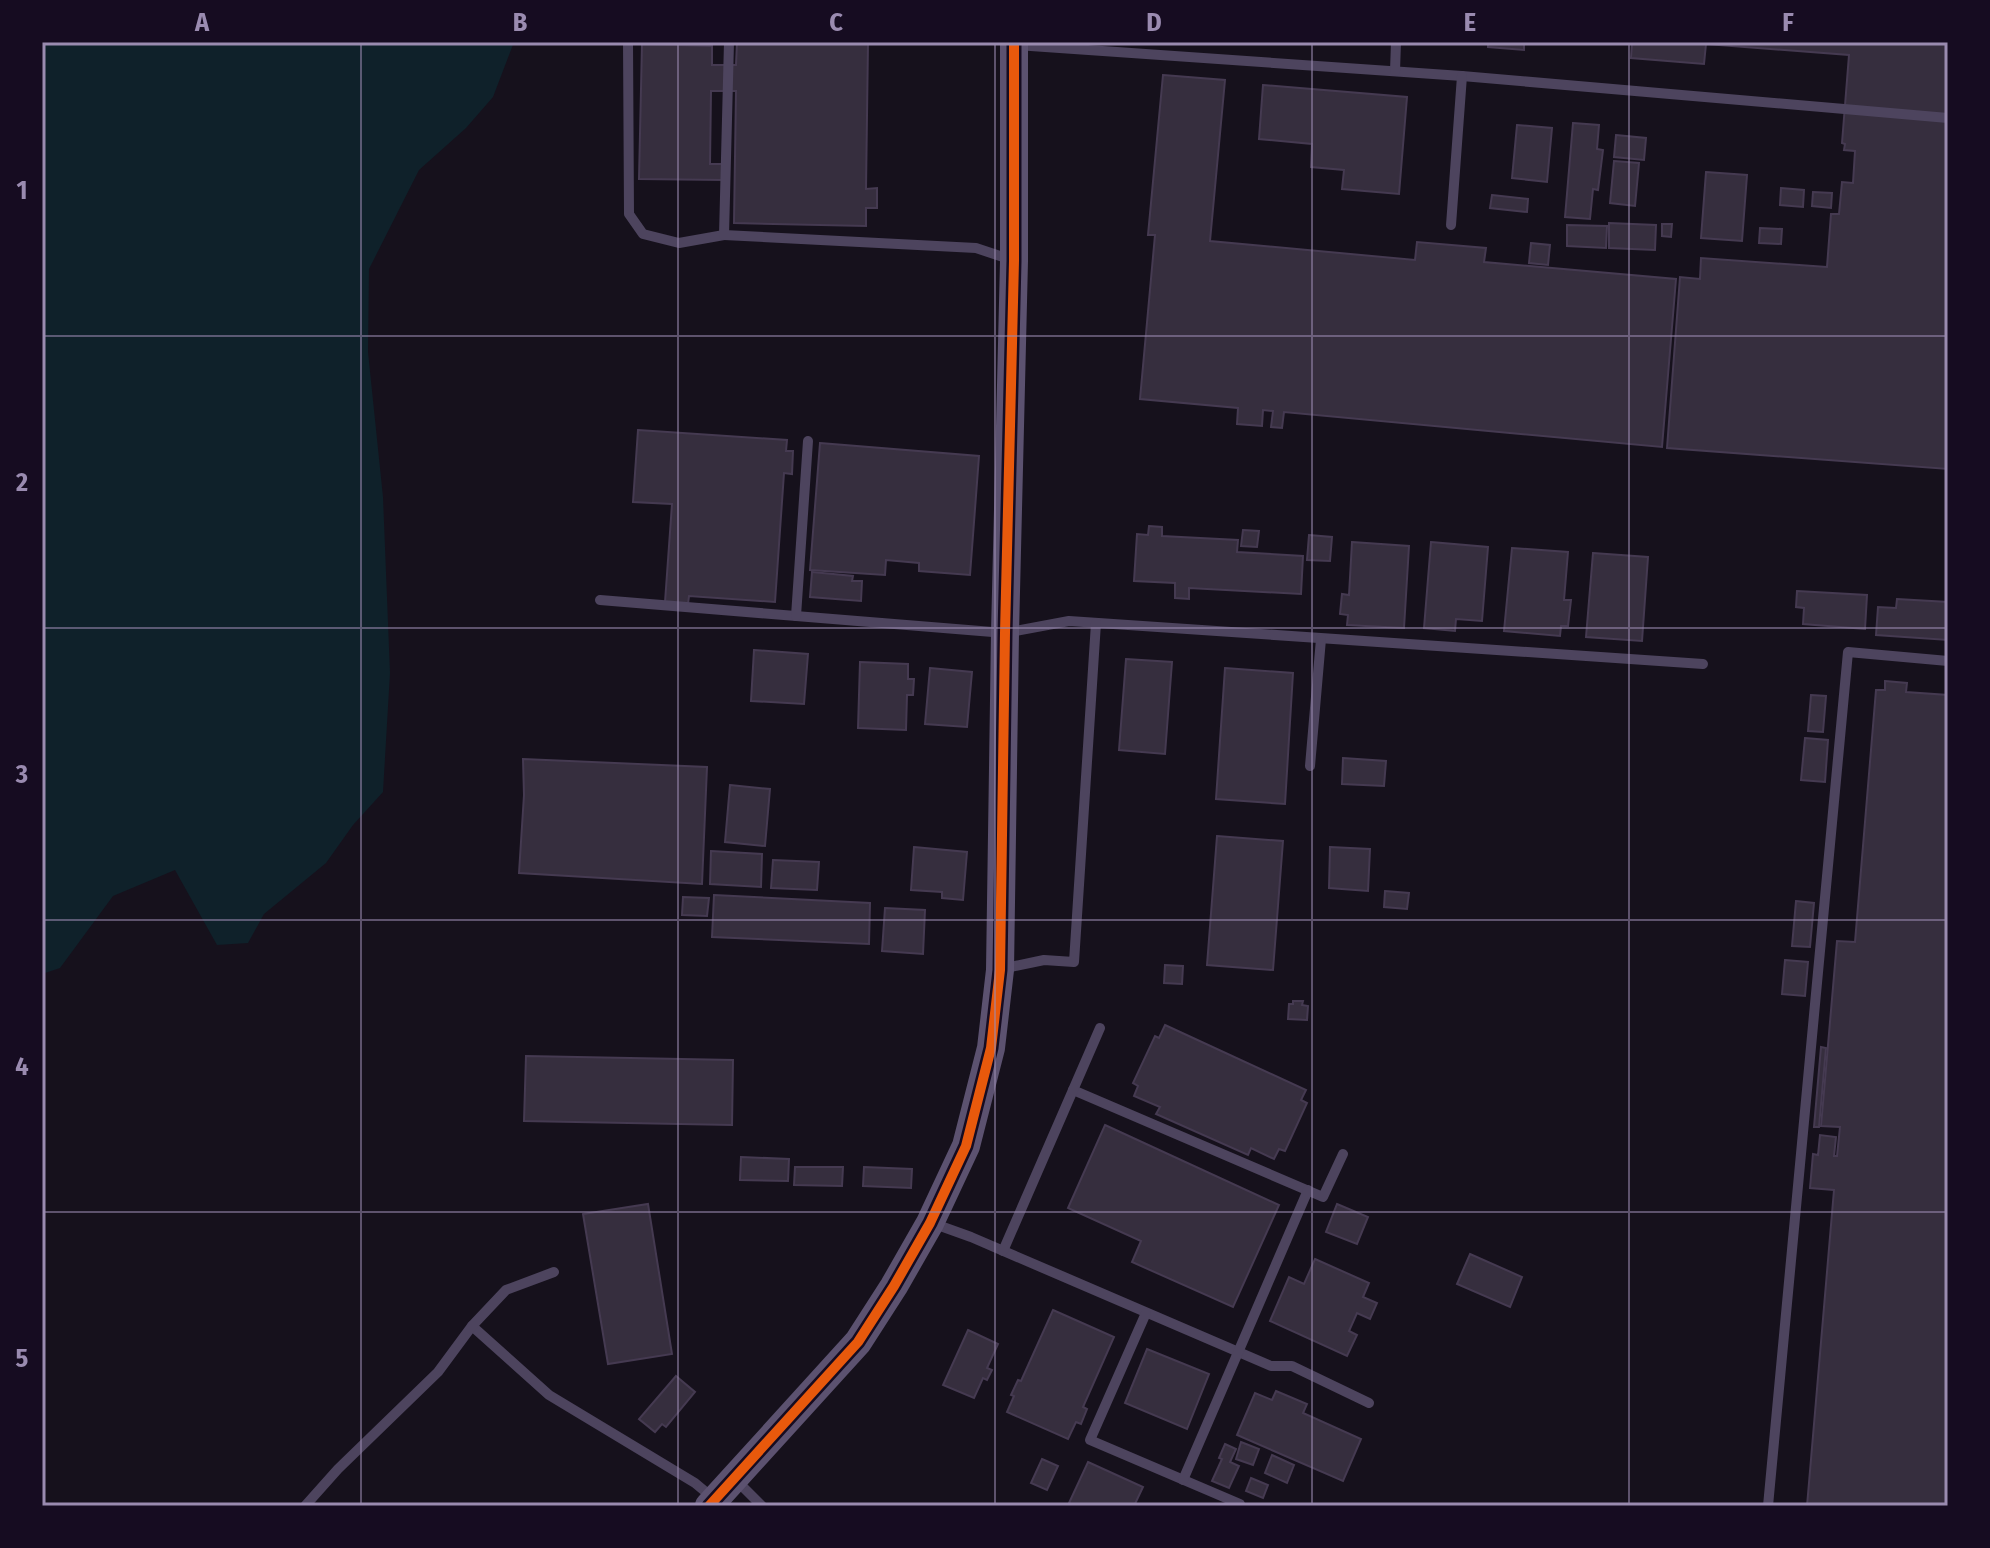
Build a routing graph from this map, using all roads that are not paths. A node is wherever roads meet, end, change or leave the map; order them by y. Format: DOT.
graph roads {
  1 [pos="628,42"];
  2 [pos="729,42"];
  3 [pos="1396,42"];
  4 [pos="1014,43"];
  5 [pos="1395,71"];
  6 [pos="1462,76"];
  7 [pos="1948,118"];
  8 [pos="1451,225"];
  9 [pos="724,235"];
  10 [pos="1014,261"];
  11 [pos="808,441"];
  12 [pos="600,600"];
  13 [pos="796,616"];
  14 [pos="1096,623"];
  15 [pos="1005,633"];
  16 [pos="1321,639"];
  17 [pos="1948,661"];
  18 [pos="1703,664"];
  19 [pos="1310,766"];
  20 [pos="1000,970"];
  21 [pos="1100,1028"];
  22 [pos="1073,1090"];
  23 [pos="1343,1154"];
  24 [pos="1308,1190"];
  25 [pos="930,1223"];
  26 [pos="1003,1251"];
  27 [pos="554,1272"];
  28 [pos="1146,1313"];
  29 [pos="472,1326"];
  30 [pos="1239,1352"];
  31 [pos="1369,1403"];
  32 [pos="735,1479"];
  33 [pos="1183,1480"];
  34 [pos="712,1503"];
  35 [pos="1240,1504"];
  36 [pos="305,1506"];
  37 [pos="762,1506"];
  38 [pos="1768,1506"];
  1 -- 9 [label="lane"];
  2 -- 9 [label="lane"];
  3 -- 5 [label="lane"];
  4 -- 5 [label="lane"];
  4 -- 10 [label="street"];
  5 -- 6 [label="lane"];
  6 -- 7 [label="lane"];
  6 -- 8 [label="lane"];
  9 -- 10 [label="lane"];
  10 -- 15 [label="street"];
  11 -- 13 [label="lane"];
  12 -- 13 [label="lane"];
  13 -- 15 [label="lane"];
  14 -- 15 [label="lane"];
  14 -- 16 [label="lane"];
  14 -- 20 [label="lane"];
  15 -- 20 [label="street"];
  16 -- 18 [label="lane"];
  16 -- 19 [label="lane"];
  17 -- 38 [label="lane"];
  20 -- 25 [label="street"];
  21 -- 22 [label="lane"];
  22 -- 24 [label="lane"];
  22 -- 26 [label="lane"];
  23 -- 24 [label="lane"];
  24 -- 30 [label="lane"];
  25 -- 26 [label="lane"];
  25 -- 32 [label="street"];
  26 -- 28 [label="lane"];
  27 -- 29 [label="lane"];
  28 -- 30 [label="lane"];
  28 -- 33 [label="lane"];
  29 -- 34 [label="lane"];
  29 -- 36 [label="lane"];
  30 -- 31 [label="lane"];
  30 -- 33 [label="lane"];
  32 -- 34 [label="street"];
  32 -- 37 [label="lane"];
  33 -- 35 [label="lane"];
}
